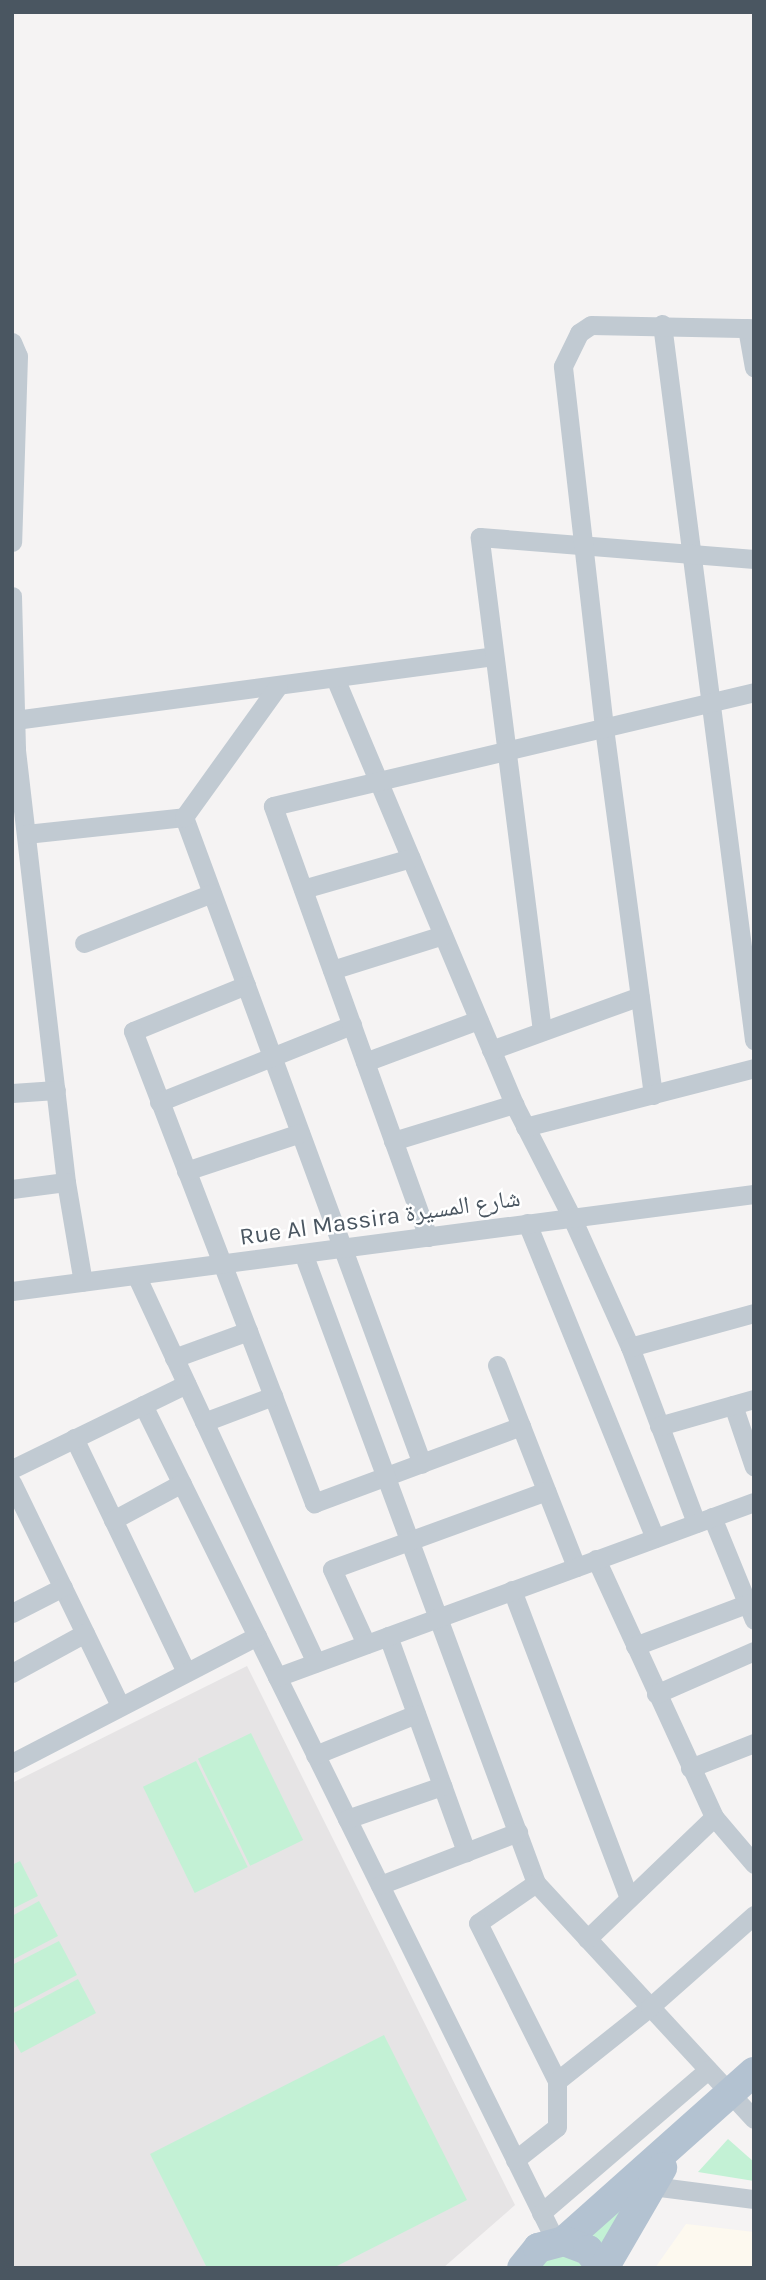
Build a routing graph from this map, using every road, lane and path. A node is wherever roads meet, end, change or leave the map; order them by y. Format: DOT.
graph roads {
  1 [pos="662,324"];
  2 [pos="750,328"];
  3 [pos="12,342"];
  4 [pos="754,367"];
  5 [pos="12,542"];
  6 [pos="582,545"];
  7 [pos="692,553"];
  8 [pos="754,559"];
  9 [pos="12,596"];
  10 [pos="494,656"];
  11 [pos="335,678"];
  12 [pos="278,686"];
  13 [pos="754,692"];
  14 [pos="710,702"];
  15 [pos="15,720"];
  16 [pos="604,727"];
  17 [pos="506,750"];
  18 [pos="14,754"];
  19 [pos="377,779"];
  20 [pos="184,817"];
  21 [pos="26,834"];
  22 [pos="411,859"];
  23 [pos="303,889"];
  24 [pos="212,893"];
  25 [pos="443,935"];
  26 [pos="84,943"];
  27 [pos="332,970"];
  28 [pos="246,985"];
  29 [pos="640,996"];
  30 [pos="478,1020"];
  31 [pos="352,1025"];
  32 [pos="542,1031"];
  33 [pos="754,1040"];
  34 [pos="491,1050"];
  35 [pos="272,1057"];
  36 [pos="365,1062"];
  37 [pos="754,1068"];
  38 [pos="56,1090"];
  39 [pos="12,1093"];
  40 [pos="653,1095"];
  41 [pos="159,1102"];
  42 [pos="514,1104"];
  43 [pos="525,1127"];
  44 [pos="300,1133"];
  45 [pos="393,1141"];
  46 [pos="186,1171"];
  47 [pos="66,1182"];
  48 [pos="12,1189"];
  49 [pos="754,1194"];
  50 [pos="572,1218"];
  51 [pos="527,1223"];
  52 [pos="428,1237"];
  53 [pos="343,1248"];
  54 [pos="303,1253"];
  55 [pos="223,1264"];
  56 [pos="136,1275"];
  57 [pos="83,1282"];
  58 [pos="12,1292"];
  59 [pos="754,1313"];
  60 [pos="248,1331"];
  61 [pos="630,1347"];
  62 [pos="174,1358"];
  63 [pos="498,1366"];
  64 [pos="186,1384"];
  65 [pos="273,1396"];
  66 [pos="754,1399"];
  67 [pos="143,1405"];
  68 [pos="733,1405"];
  69 [pos="204,1422"];
  70 [pos="521,1426"];
  71 [pos="659,1426"];
  72 [pos="74,1438"];
  73 [pos="422,1464"];
  74 [pos="754,1467"];
  75 [pos="12,1469"];
  76 [pos="387,1477"];
  77 [pos="12,1483"];
  78 [pos="182,1483"];
  79 [pos="546,1491"];
  80 [pos="754,1502"];
  81 [pos="113,1520"];
  82 [pos="704,1520"];
  83 [pos="655,1538"];
  84 [pos="411,1541"];
  85 [pos="596,1559"];
  86 [pos="576,1567"];
  87 [pos="63,1587"];
  88 [pos="512,1590"];
  89 [pos="752,1608"];
  90 [pos="12,1612"];
  91 [pos="439,1617"];
  92 [pos="85,1633"];
  93 [pos="257,1636"];
  94 [pos="388,1636"];
  95 [pos="366,1644"];
  96 [pos="635,1646"];
  97 [pos="754,1651"];
  98 [pos="316,1662"];
  99 [pos="186,1672"];
  100 [pos="12,1673"];
  101 [pos="277,1677"];
  102 [pos="656,1693"];
  103 [pos="120,1705"];
  104 [pos="416,1714"];
  105 [pos="754,1743"];
  106 [pos="316,1755"];
  107 [pos="12,1763"];
  108 [pos="690,1768"];
  109 [pos="442,1786"];
  110 [pos="714,1817"];
  111 [pos="347,1819"];
  112 [pos="518,1832"];
  113 [pos="466,1852"];
  114 [pos="754,1864"];
  115 [pos="536,1883"];
  116 [pos="380,1885"];
  117 [pos="629,1898"];
  118 [pos="754,1914"];
  119 [pos="587,1939"];
  120 [pos="650,2007"];
  121 [pos="708,2070"];
  122 [pos="754,2071"];
  123 [pos="557,2081"];
  124 [pos="729,2094"];
  125 [pos="754,2119"];
  126 [pos="674,2147"];
  127 [pos="515,2160"];
  128 [pos="652,2186"];
  129 [pos="754,2199"];
  130 [pos="541,2213"];
  131 [pos="543,2251"];
  132 [pos="497,2268"];
  133 [pos="603,2268"];
  1 -- 2 [label="street"];
  1 -- 6 [label="street"];
  1 -- 7 [label="street"];
  2 -- 4 [label="street"];
  3 -- 5 [label="street"];
  6 -- 7 [label="street"];
  6 -- 10 [label="street"];
  6 -- 16 [label="street"];
  7 -- 8 [label="street"];
  7 -- 14 [label="street"];
  9 -- 15 [label="street"];
  10 -- 11 [label="street"];
  10 -- 17 [label="street"];
  11 -- 12 [label="street"];
  11 -- 19 [label="street"];
  12 -- 15 [label="street"];
  12 -- 20 [label="street"];
  13 -- 14 [label="street"];
  14 -- 16 [label="street"];
  14 -- 33 [label="street"];
  15 -- 18 [label="street"];
  16 -- 17 [label="street"];
  16 -- 29 [label="street"];
  17 -- 19 [label="street"];
  17 -- 32 [label="street"];
  18 -- 21 [label="street"];
  19 -- 22 [label="street"];
  19 -- 23 [label="street"];
  20 -- 21 [label="street"];
  20 -- 24 [label="street"];
  21 -- 38 [label="street"];
  22 -- 23 [label="street"];
  22 -- 25 [label="street"];
  23 -- 27 [label="street"];
  24 -- 26 [label="street"];
  24 -- 28 [label="street"];
  25 -- 27 [label="street"];
  25 -- 30 [label="street"];
  27 -- 31 [label="street"];
  28 -- 35 [label="street"];
  28 -- 41 [label="street"];
  29 -- 32 [label="street"];
  29 -- 40 [label="street"];
  30 -- 34 [label="street"];
  30 -- 36 [label="street"];
  31 -- 35 [label="street"];
  31 -- 36 [label="street"];
  32 -- 34 [label="street"];
  34 -- 42 [label="street"];
  35 -- 41 [label="street"];
  35 -- 44 [label="street"];
  36 -- 45 [label="street"];
  37 -- 40 [label="street"];
  38 -- 39 [label="street"];
  38 -- 47 [label="street"];
  40 -- 43 [label="street"];
  41 -- 46 [label="street"];
  42 -- 43 [label="street"];
  42 -- 45 [label="street"];
  43 -- 50 [label="street"];
  44 -- 46 [label="street"];
  44 -- 53 [label="street"];
  45 -- 52 [label="street"];
  46 -- 55 [label="street"];
  47 -- 48 [label="street"];
  47 -- 57 [label="street"];
  49 -- 50 [label="street, Rue Al Massira شارع المسيرة"];
  50 -- 51 [label="street, Rue Al Massira شارع المسيرة"];
  50 -- 61 [label="street"];
  51 -- 52 [label="street, Rue Al Massira شارع المسيرة"];
  51 -- 83 [label="street"];
  52 -- 53 [label="street, Rue Al Massira شارع المسيرة"];
  53 -- 54 [label="street, Rue Al Massira شارع المسيرة"];
  53 -- 73 [label="street"];
  54 -- 55 [label="street, Rue Al Massira شارع المسيرة"];
  54 -- 76 [label="street"];
  55 -- 56 [label="street, Rue Al Massira شارع المسيرة"];
  55 -- 60 [label="street"];
  56 -- 57 [label="street, Rue Al Massira شارع المسيرة"];
  56 -- 62 [label="street"];
  57 -- 58 [label="street, Rue Al Massira شارع المسيرة"];
  59 -- 61 [label="street"];
  60 -- 62 [label="street"];
  60 -- 65 [label="street"];
  61 -- 71 [label="street"];
  62 -- 64 [label="street"];
  63 -- 70 [label="street"];
  64 -- 67 [label="street"];
  64 -- 69 [label="street"];
  65 -- 69 [label="street"];
  65 -- 76 [label="street"];
  66 -- 68 [label="street"];
  67 -- 72 [label="street"];
  67 -- 78 [label="street"];
  68 -- 71 [label="street"];
  68 -- 74 [label="street"];
  69 -- 98 [label="street"];
  70 -- 73 [label="street"];
  70 -- 79 [label="street"];
  71 -- 82 [label="street"];
  72 -- 75 [label="street"];
  72 -- 81 [label="street"];
  73 -- 76 [label="street"];
  76 -- 84 [label="street"];
  77 -- 87 [label="street"];
  78 -- 81 [label="street"];
  78 -- 93 [label="street"];
  79 -- 84 [label="street"];
  79 -- 86 [label="street"];
  80 -- 82 [label="street"];
  81 -- 99 [label="street"];
  82 -- 83 [label="street"];
  82 -- 89 [label="street"];
  83 -- 85 [label="street"];
  84 -- 91 [label="street"];
  84 -- 95 [label="street"];
  85 -- 86 [label="street"];
  85 -- 96 [label="street"];
  86 -- 88 [label="street"];
  87 -- 90 [label="street"];
  87 -- 92 [label="street"];
  88 -- 91 [label="street"];
  88 -- 117 [label="street"];
  89 -- 96 [label="street"];
  91 -- 94 [label="street"];
  91 -- 112 [label="street"];
  92 -- 100 [label="street"];
  92 -- 103 [label="street"];
  93 -- 99 [label="street"];
  93 -- 101 [label="street"];
  94 -- 95 [label="street"];
  94 -- 104 [label="street"];
  95 -- 98 [label="street"];
  96 -- 102 [label="street"];
  97 -- 102 [label="street"];
  98 -- 101 [label="street"];
  99 -- 103 [label="street"];
  101 -- 106 [label="street"];
  102 -- 108 [label="street"];
  103 -- 107 [label="street"];
  104 -- 106 [label="street"];
  104 -- 109 [label="street"];
  105 -- 108 [label="street"];
  106 -- 111 [label="street"];
  108 -- 110 [label="street"];
  109 -- 111 [label="street"];
  109 -- 113 [label="street"];
  110 -- 114 [label="street"];
  110 -- 117 [label="street"];
  111 -- 116 [label="street"];
  112 -- 113 [label="street"];
  112 -- 115 [label="street"];
  113 -- 116 [label="street"];
  115 -- 119 [label="street"];
  115 -- 123 [label="street"];
  116 -- 127 [label="street"];
  117 -- 119 [label="street"];
  118 -- 120 [label="street"];
  119 -- 120 [label="street"];
  120 -- 121 [label="street"];
  120 -- 123 [label="street"];
  121 -- 124 [label="street"];
  121 -- 130 [label="street"];
  122 -- 124 [label="main road"];
  123 -- 127 [label="street"];
  124 -- 125 [label="street"];
  124 -- 126 [label="main road"];
  126 -- 128 [label="main road"];
  126 -- 131 [label="main road"];
  127 -- 130 [label="street"];
  128 -- 129 [label="street"];
  128 -- 133 [label="main road"];
  130 -- 131 [label="street"];
  131 -- 132 [label="main road"];
  131 -- 133 [label="main road"];
}
